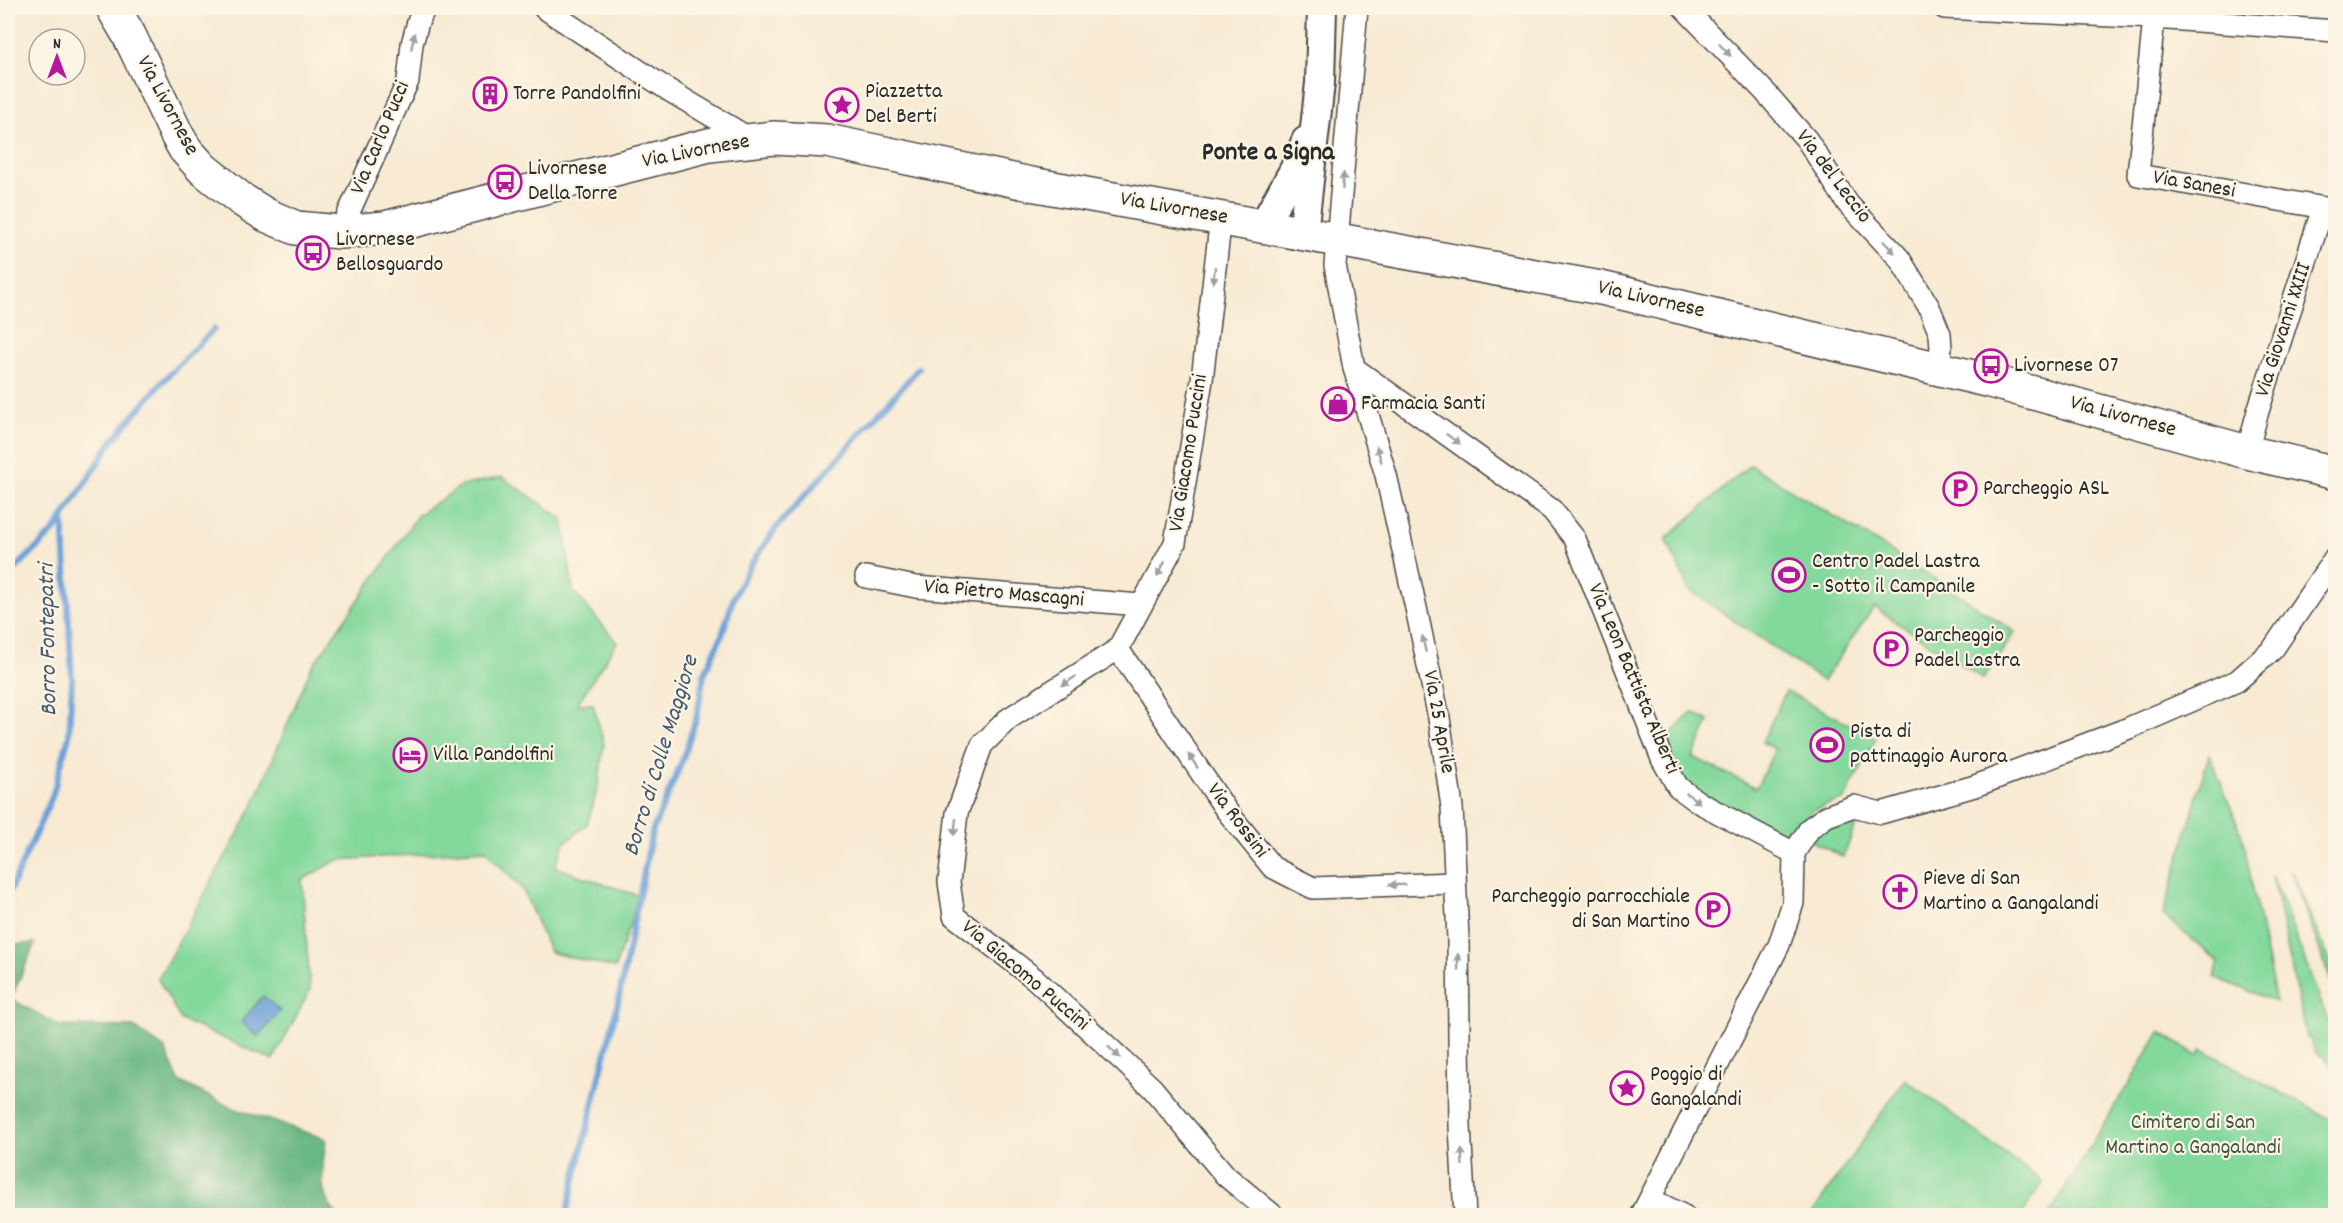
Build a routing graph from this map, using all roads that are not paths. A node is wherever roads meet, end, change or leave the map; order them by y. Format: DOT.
graph roads {
  1 [pos="113,8"];
  2 [pos="425,8"];
  3 [pos="544,8"];
  4 [pos="1322,8"];
  5 [pos="1357,8"];
  6 [pos="1684,8"];
  7 [pos="1944,8"];
  8 [pos="2154,18"];
  9 [pos="2336,31"];
  10 [pos="1318,111"];
  11 [pos="753,140"];
  12 [pos="2329,209"];
  13 [pos="1221,217"];
  14 [pos="1263,226"];
  15 [pos="340,232"];
  16 [pos="1303,234"];
  17 [pos="1338,240"];
  18 [pos="1354,368"];
  19 [pos="1938,369"];
  20 [pos="2247,452"];
  21 [pos="2336,473"];
  22 [pos="2336,556"];
  23 [pos="866,578"];
  24 [pos="1142,605"];
  25 [pos="1118,649"];
  26 [pos="1794,853"];
  27 [pos="1455,883"];
  28 [pos="1646,1207"];
  29 [pos="1274,1215"];
  30 [pos="1465,1215"];
  31 [pos="1684,1215"];
  1 -- 15 [label="main road, Via Livornese"];
  15 -- 2 [label="street, Via Carlo Pucci, one-way"];
  3 -- 11 [label="street"];
  4 -- 10 [label="main road"];
  17 -- 5 [label="street, Via 25 Aprile, one-way"];
  6 -- 19 [label="street, Via del Leccio, one-way"];
  7 -- 8 [label="street"];
  8 -- 9 [label="street"];
  8 -- 12 [label="street, Via Sanesi"];
  10 -- 14 [label="main road"];
  10 -- 16 [label="main road"];
  11 -- 13 [label="main road, Via Livornese"];
  11 -- 15 [label="main road, Via Livornese"];
  12 -- 20 [label="street, Via Giovanni XXIII"];
  13 -- 14 [label="main road, Via Livornese"];
  13 -- 24 [label="street, Via Giacomo Puccini, one-way"];
  14 -- 16 [label="main road, Via Livornese"];
  16 -- 17 [label="main road, Via Livornese"];
  17 -- 18 [label="street, Via 25 Aprile"];
  17 -- 19 [label="main road, Via Livornese"];
  18 -- 26 [label="street, Via Leon Battista Alberti, one-way"];
  27 -- 18 [label="street, Via 25 Aprile, one-way"];
  19 -- 20 [label="main road, Via Livornese"];
  20 -- 21 [label="main road, Via Livornese"];
  22 -- 26 [label="street"];
  23 -- 24 [label="street, Via Pietro Mascagni"];
  24 -- 25 [label="street, Via Giacomo Puccini"];
  27 -- 25 [label="street, Via Rossini, one-way"];
  25 -- 29 [label="street, Via Giacomo Puccini, one-way"];
  26 -- 28 [label="street"];
  30 -- 27 [label="street, Via 25 Aprile, one-way"];
  28 -- 31 [label="street"];
}
